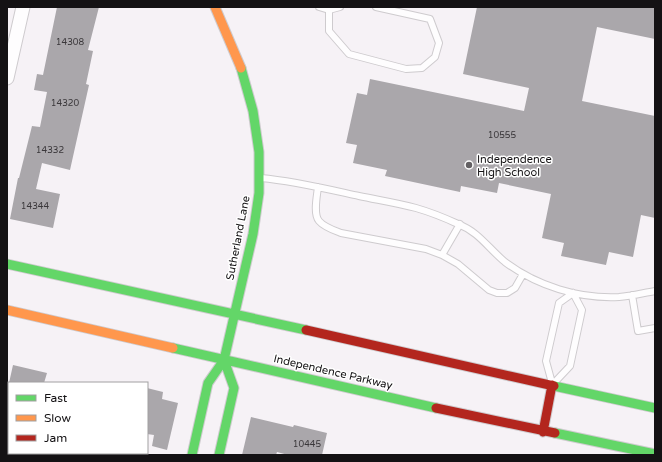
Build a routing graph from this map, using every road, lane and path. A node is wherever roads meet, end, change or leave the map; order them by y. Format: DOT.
graph roads {
  1 [pos="23,7"];
  2 [pos="215,7"];
  3 [pos="319,7"];
  4 [pos="340,7"];
  5 [pos="376,7"];
  6 [pos="330,10"];
  7 [pos="12,34"];
  8 [pos="7,78"];
  9 [pos="259,178"];
  10 [pos="318,187"];
  11 [pos="460,224"];
  12 [pos="442,255"];
  13 [pos="7,264"];
  14 [pos="523,274"];
  15 [pos="655,291"];
  16 [pos="574,293"];
  17 [pos="632,295"];
  18 [pos="7,310"];
  19 [pos="234,314"];
  20 [pos="655,328"];
  21 [pos="224,360"];
  22 [pos="552,385"];
  23 [pos="655,408"];
  24 [pos="544,432"];
  25 [pos="655,454"];
  26 [pos="192,455"];
  27 [pos="218,455"];
  1 -- 7 [label="street"];
  2 -- 9 [label="main road, Sutherland Lane"];
  3 -- 6 [label="lane"];
  4 -- 6 [label="lane"];
  5 -- 6 [label="lane"];
  7 -- 8 [label="street"];
  9 -- 10 [label="lane"];
  9 -- 19 [label="main road, Sutherland Lane"];
  10 -- 11 [label="lane"];
  10 -- 12 [label="lane"];
  11 -- 12 [label="lane"];
  11 -- 14 [label="lane"];
  12 -- 14 [label="lane"];
  13 -- 19 [label="main road"];
  14 -- 16 [label="lane"];
  15 -- 17 [label="lane"];
  16 -- 17 [label="lane"];
  16 -- 22 [label="lane"];
  16 -- 22 [label="lane"];
  17 -- 20 [label="lane"];
  18 -- 21 [label="main road, Independence Parkway"];
  19 -- 21 [label="main road, Sutherland Lane"];
  19 -- 22 [label="main road"];
  21 -- 24 [label="main road, Independence Parkway"];
  21 -- 26 [label="main road, Sutherland Lane"];
  21 -- 27 [label="main road"];
  22 -- 23 [label="main road"];
  22 -- 24 [label="main road"];
  24 -- 25 [label="main road, Independence Parkway"];
}
